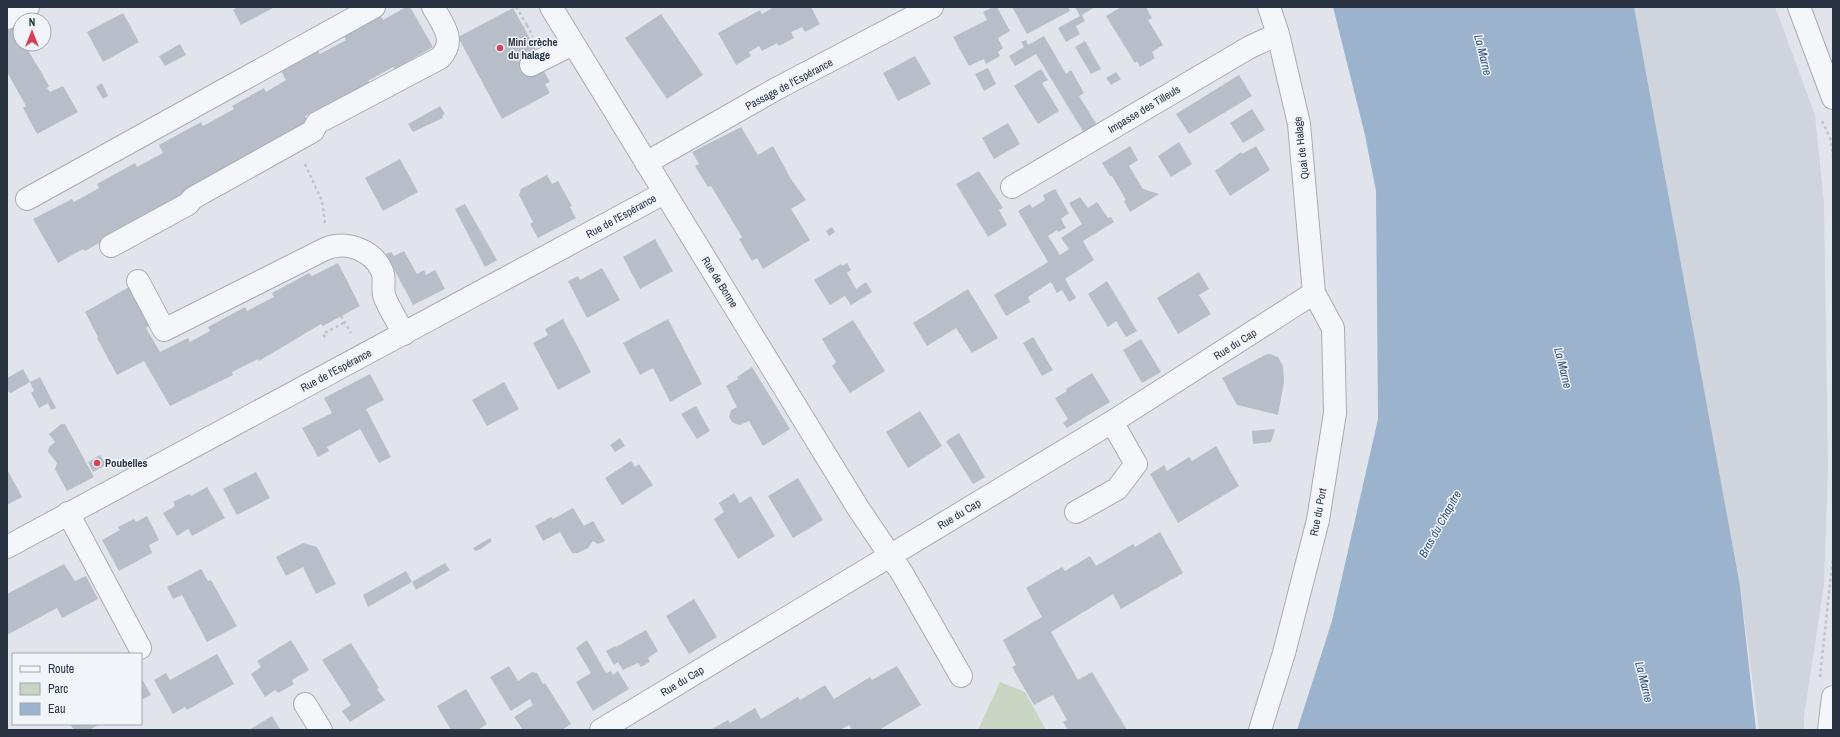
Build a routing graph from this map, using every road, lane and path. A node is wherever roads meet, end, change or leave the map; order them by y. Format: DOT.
graph roads {
  1 [pos="28,7"];
  2 [pos="374,7"];
  3 [pos="433,7"];
  4 [pos="516,7"];
  5 [pos="551,7"];
  6 [pos="932,7"];
  7 [pos="1269,7"];
  8 [pos="1799,7"];
  9 [pos="7,18"];
  10 [pos="1278,34"];
  11 [pos="532,35"];
  12 [pos="573,44"];
  13 [pos="531,65"];
  14 [pos="1828,71"];
  15 [pos="1833,98"];
  16 [pos="294,142"];
  17 [pos="646,163"];
  18 [pos="1012,187"];
  19 [pos="664,193"];
  20 [pos="27,199"];
  21 [pos="111,246"];
  22 [pos="325,249"];
  23 [pos="138,281"];
  24 [pos="1314,293"];
  25 [pos="341,316"];
  26 [pos="345,322"];
  27 [pos="350,331"];
  28 [pos="404,334"];
  29 [pos="325,337"];
  30 [pos="1112,422"];
  31 [pos="1076,512"];
  32 [pos="68,513"];
  33 [pos="7,547"];
  34 [pos="891,556"];
  35 [pos="1833,556"];
  36 [pos="140,648"];
  37 [pos="961,676"];
  38 [pos="1826,690"];
  39 [pos="305,704"];
  40 [pos="321,730"];
  41 [pos="601,730"];
  42 [pos="1260,730"];
  43 [pos="1829,730"];
  1 -- 9 [label="street"];
  2 -- 20 [label="street"];
  3 -- 16 [label="street"];
  4 -- 11 [label="path"];
  5 -- 12 [label="street, Rue de Bonne"];
  6 -- 17 [label="street, Passage de l'Espérance"];
  7 -- 10 [label="street, Quai de Halage"];
  8 -- 14 [label="street"];
  10 -- 18 [label="street, Impasse des Tilleuls"];
  10 -- 24 [label="street, Quai de Halage"];
  12 -- 13 [label="street"];
  12 -- 17 [label="street, Rue de Bonne"];
  14 -- 15 [label="street"];
  16 -- 21 [label="street"];
  16 -- 22 [label="path"];
  17 -- 19 [label="street, Rue de Bonne"];
  19 -- 28 [label="street, Rue de l'Espérance"];
  19 -- 34 [label="street, Rue de Bonne"];
  22 -- 23 [label="street"];
  22 -- 28 [label="street"];
  24 -- 30 [label="street, Rue du Cap"];
  24 -- 42 [label="street, Rue du Port"];
  25 -- 26 [label="path"];
  26 -- 27 [label="path"];
  26 -- 29 [label="path"];
  28 -- 32 [label="street, Rue de l'Espérance"];
  30 -- 31 [label="street"];
  30 -- 34 [label="street, Rue du Cap"];
  32 -- 33 [label="street, Rue de l'Espérance"];
  32 -- 36 [label="street"];
  34 -- 37 [label="street, Rue de Bonne"];
  34 -- 41 [label="street, Rue du Cap"];
  35 -- 38 [label="path"];
  38 -- 43 [label="street"];
  39 -- 40 [label="street"];
}
